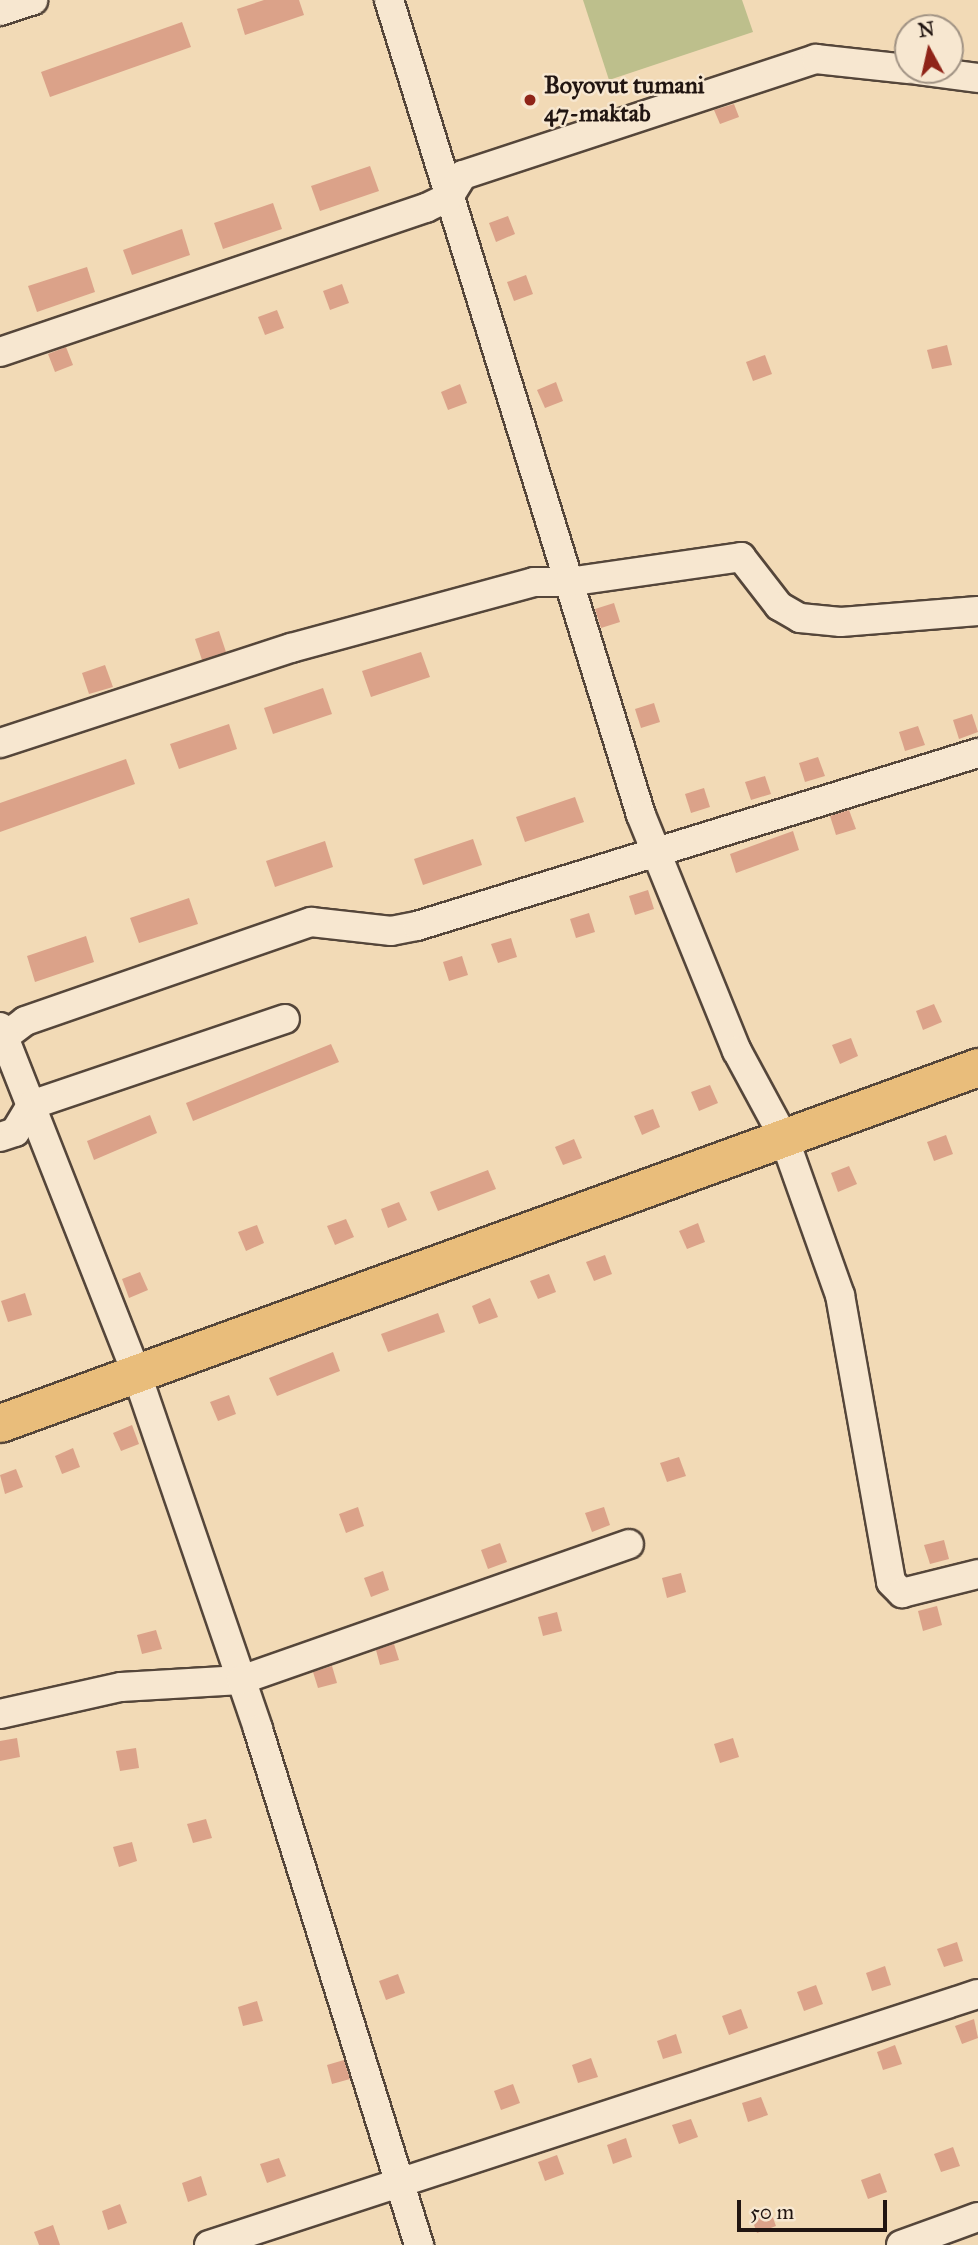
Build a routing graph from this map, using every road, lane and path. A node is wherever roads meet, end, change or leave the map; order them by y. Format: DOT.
graph roads {
  1 [pos="33,0"];
  2 [pos="389,0"];
  3 [pos="0,11"];
  4 [pos="894,67"];
  5 [pos="449,197"];
  6 [pos="0,352"];
  7 [pos="568,582"];
  8 [pos="978,611"];
  9 [pos="0,743"];
  10 [pos="978,753"];
  11 [pos="655,850"];
  12 [pos="285,1019"];
  13 [pos="1,1035"];
  14 [pos="978,1068"];
  15 [pos="31,1105"];
  16 [pos="0,1137"];
  17 [pos="784,1138"];
  18 [pos="136,1372"];
  19 [pos="0,1423"];
  20 [pos="629,1544"];
  21 [pos="978,1574"];
  22 [pos="241,1680"];
  23 [pos="0,1714"];
  24 [pos="978,1994"];
  25 [pos="400,2182"];
  26 [pos="978,2217"];
  27 [pos="209,2245"];
  28 [pos="419,2245"];
  29 [pos="901,2245"];
  1 -- 3 [label="street"];
  2 -- 5 [label="street"];
  4 -- 5 [label="street"];
  5 -- 6 [label="street"];
  5 -- 7 [label="street"];
  7 -- 8 [label="street"];
  7 -- 9 [label="street"];
  7 -- 11 [label="street"];
  10 -- 11 [label="street"];
  11 -- 13 [label="street"];
  11 -- 17 [label="street"];
  12 -- 15 [label="street"];
  13 -- 15 [label="street"];
  14 -- 17 [label="main road"];
  15 -- 16 [label="street"];
  15 -- 18 [label="street"];
  17 -- 18 [label="main road"];
  17 -- 21 [label="street"];
  18 -- 19 [label="main road"];
  18 -- 22 [label="street"];
  20 -- 22 [label="street"];
  22 -- 23 [label="street"];
  22 -- 25 [label="street"];
  24 -- 25 [label="street"];
  25 -- 27 [label="street"];
  25 -- 28 [label="street"];
  26 -- 29 [label="street"];
}
